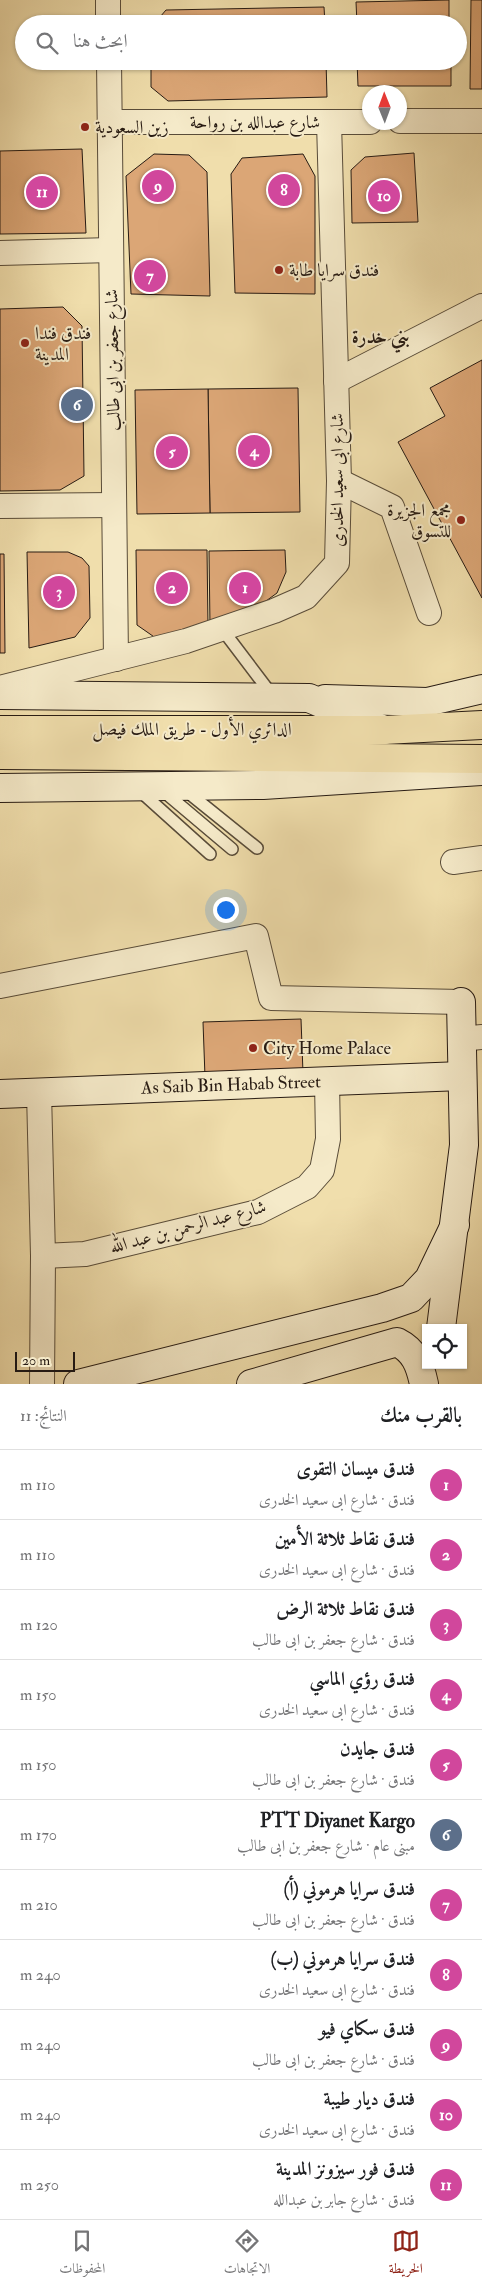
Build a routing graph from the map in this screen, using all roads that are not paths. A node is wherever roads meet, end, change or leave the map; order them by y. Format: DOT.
graph roads {
  1 [pos="108,0"];
  2 [pos="108,15"];
  3 [pos="109,70"];
  4 [pos="482,121"];
  5 [pos="110,122"];
  6 [pos="330,122"];
  7 [pos="362,122"];
  8 [pos="407,122"];
  9 [pos="111,250"];
  10 [pos="0,253"];
  11 [pos="482,306"];
  12 [pos="336,381"];
  13 [pos="339,481"];
  14 [pos="114,505"];
  15 [pos="0,506"];
  16 [pos="429,613"];
  17 [pos="222,629"];
  18 [pos="116,659"];
  19 [pos="0,688"];
  20 [pos="482,689"];
  21 [pos="0,695"];
  22 [pos="273,696"];
  23 [pos="309,698"];
  24 [pos="482,725"];
  25 [pos="0,730"];
  26 [pos="384,730"];
  27 [pos="0,755"];
  28 [pos="482,759"];
  29 [pos="482,771"];
  30 [pos="157,786"];
  31 [pos="0,788"];
  32 [pos="257,848"];
  33 [pos="232,849"];
  34 [pos="210,854"];
  35 [pos="482,858"];
  36 [pos="452,862"];
  37 [pos="0,986"];
  38 [pos="460,1002"];
  39 [pos="472,1038"];
  40 [pos="462,1076"];
  41 [pos="327,1081"];
  42 [pos="39,1092"];
  43 [pos="0,1094"];
  44 [pos="455,1225"];
  45 [pos="43,1256"];
  46 [pos="387,1307"];
  47 [pos="442,1324"];
  48 [pos="397,1342"];
  49 [pos="434,1369"];
  50 [pos="42,1384"];
  51 [pos="78,1384"];
  52 [pos="251,1384"];
  53 [pos="424,1384"];
  54 [pos="431,1384"];
  1 -- 2 [label="street"];
  3 -- 5 [label="street, شارع جعفر بن ابى طالب"];
  4 -- 8 [label="street"];
  5 -- 6 [label="street, شارع عبدالله بن رواحة"];
  5 -- 9 [label="street, شارع جعفر بن ابى طالب"];
  6 -- 7 [label="street, شارع عبدالله بن رواحة"];
  6 -- 12 [label="street, شارع ابى سعيد الخدرى"];
  9 -- 10 [label="street"];
  9 -- 14 [label="street, شارع جعفر بن ابى طالب"];
  11 -- 12 [label="street"];
  12 -- 13 [label="street, شارع ابى سعيد الخدرى"];
  13 -- 16 [label="street"];
  13 -- 17 [label="street, شارع ابى سعيد الخدرى"];
  14 -- 15 [label="street"];
  14 -- 18 [label="street, شارع جعفر بن ابى طالب"];
  17 -- 18 [label="street, شارع ابى سعيد الخدرى"];
  17 -- 22 [label="lane"];
  18 -- 19 [label="street, شارع ابى سعيد الخدرى"];
  20 -- 23 [label="main road"];
  21 -- 22 [label="main road"];
  22 -- 23 [label="main road"];
  23 -- 26 [label="main road"];
  24 -- 26 [label="highway, الدائري الأول - طريق الملك فيصل"];
  25 -- 26 [label="highway, الدائري الأول - طريق الملك فيصل"];
  27 -- 28 [label="highway, الدائري الأول - طريق الملك فيصل"];
  29 -- 30 [label="main road"];
  30 -- 31 [label="main road"];
  30 -- 32 [label="lane"];
  30 -- 33 [label="lane"];
  30 -- 34 [label="lane"];
  35 -- 36 [label="street"];
  37 -- 38 [label="street"];
  38 -- 39 [label="main road"];
  39 -- 40 [label="main road"];
  40 -- 41 [label="main road, As Saib Bin Habab Street"];
  40 -- 44 [label="main road"];
  41 -- 42 [label="main road, As Saib Bin Habab Street"];
  41 -- 45 [label="street, شارع عبد الرحمن بن عبد الله"];
  42 -- 43 [label="main road, As Saib Bin Habab Street"];
  42 -- 45 [label="street"];
  44 -- 46 [label="main road"];
  44 -- 47 [label="main road"];
  45 -- 50 [label="street"];
  46 -- 48 [label="main road"];
  46 -- 51 [label="main road"];
  48 -- 52 [label="main road"];
  48 -- 53 [label="main road"];
  49 -- 54 [label="main road"];
}
